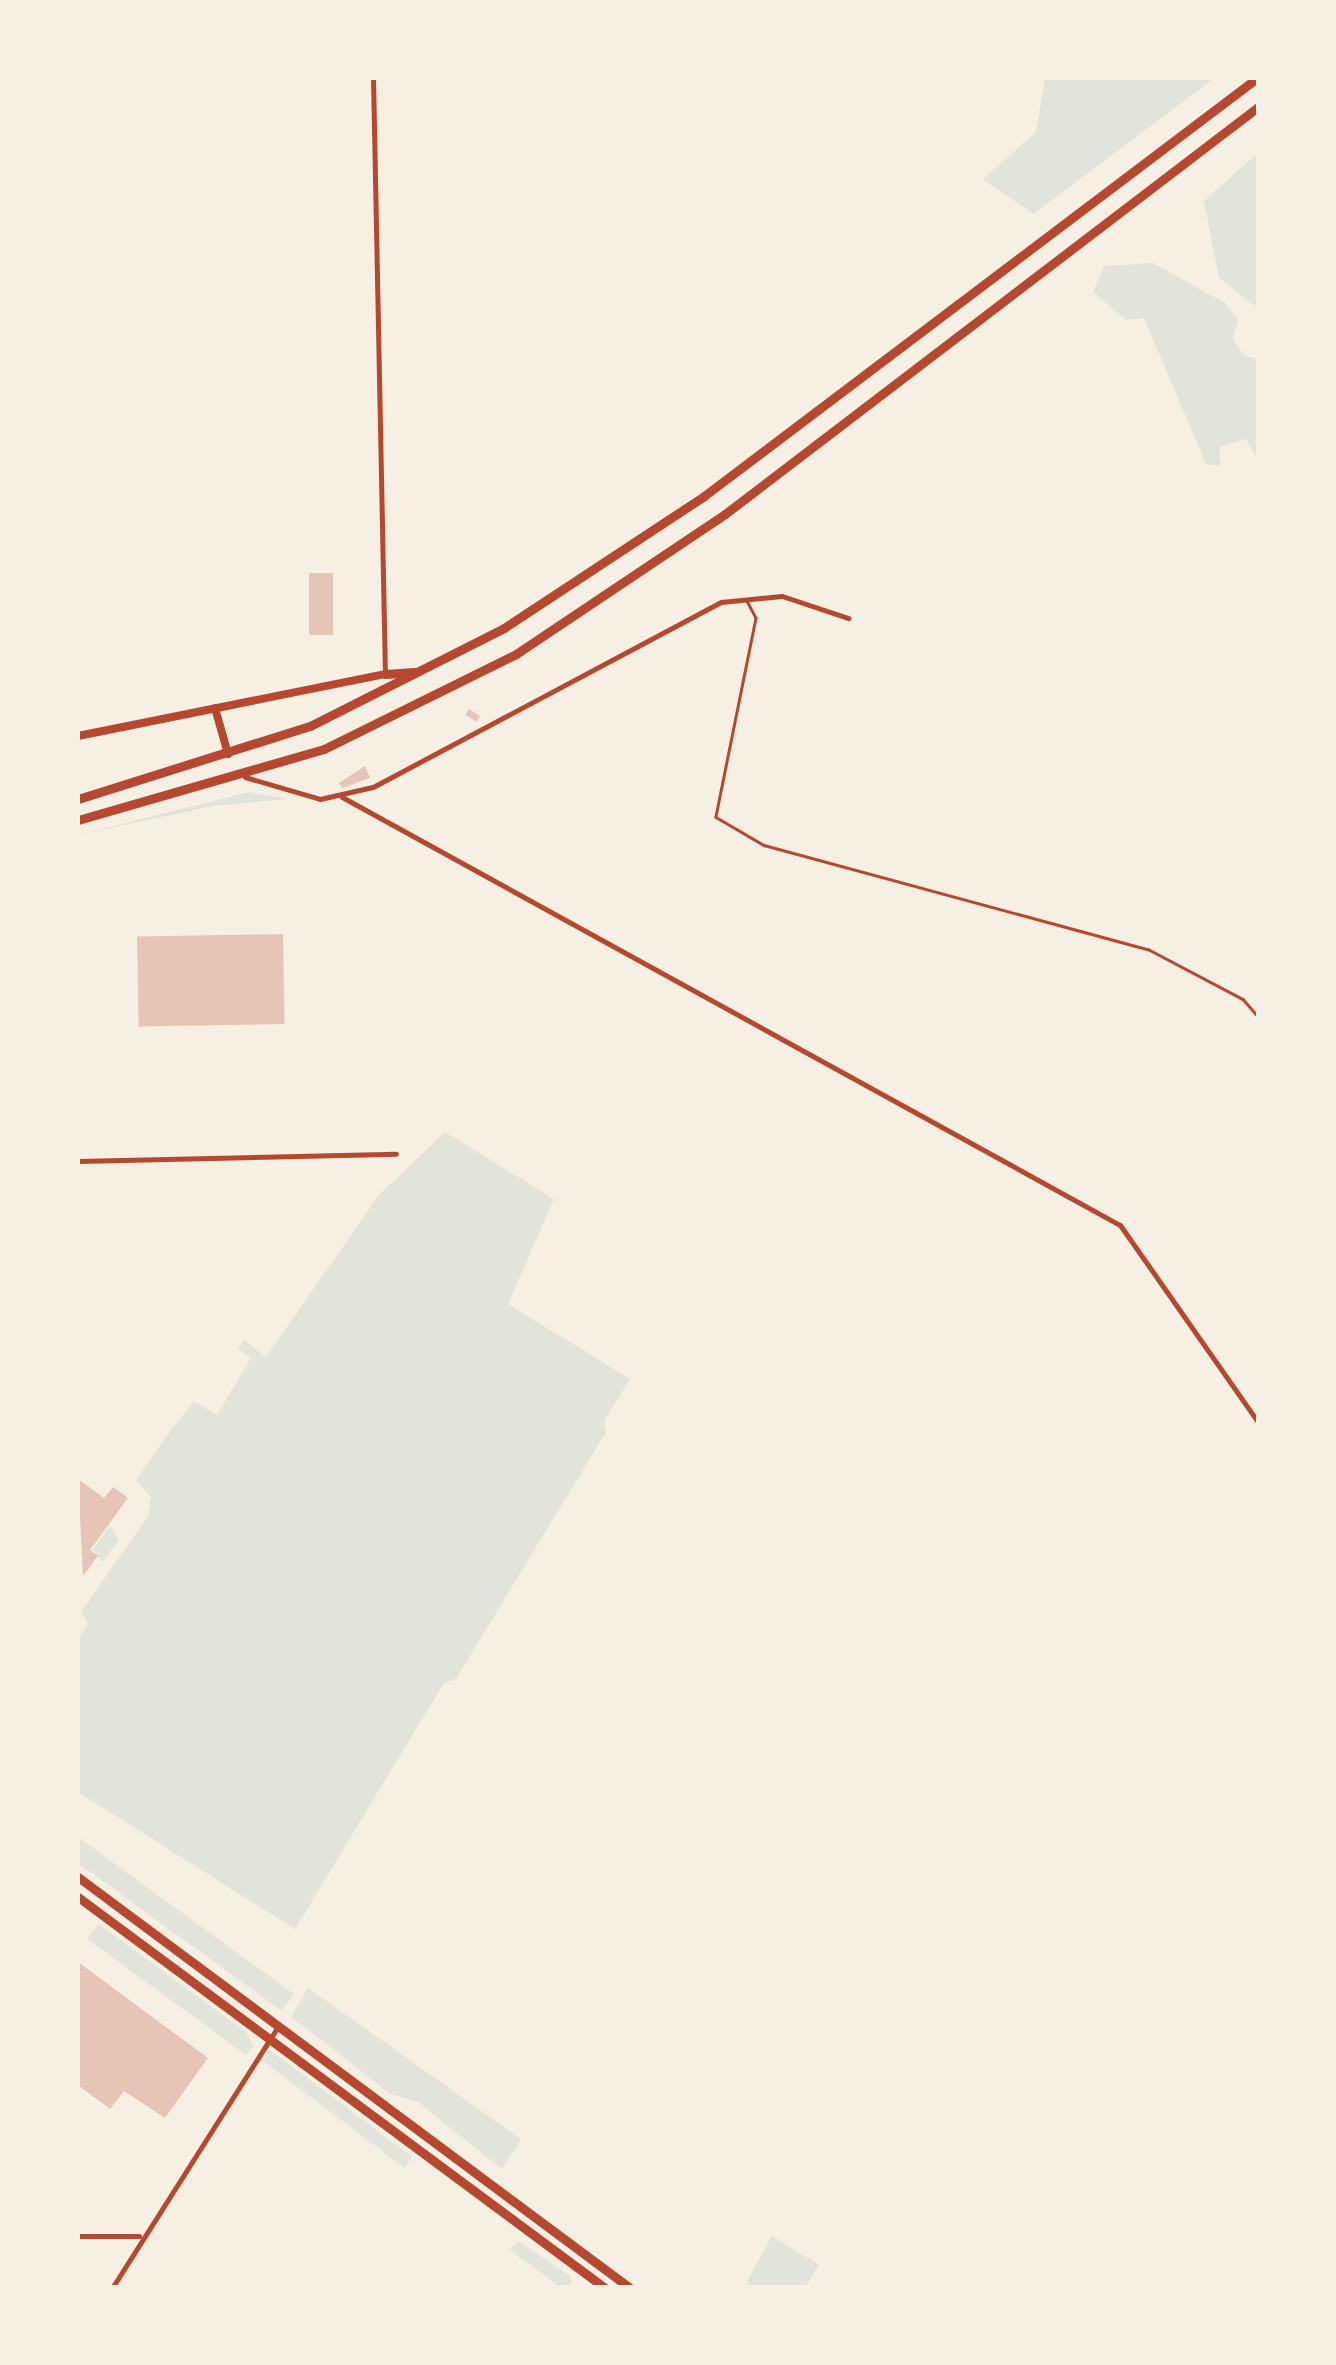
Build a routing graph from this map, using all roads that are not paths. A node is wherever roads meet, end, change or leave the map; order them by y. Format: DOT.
graph roads {
  1 [pos="373,78"];
  2 [pos="1258,78"];
  3 [pos="1258,107"];
  4 [pos="746,598"];
  5 [pos="848,618"];
  6 [pos="422,672"];
  7 [pos="384,674"];
  8 [pos="215,708"];
  9 [pos="78,736"];
  10 [pos="228,754"];
  11 [pos="245,776"];
  12 [pos="342,797"];
  13 [pos="78,798"];
  14 [pos="78,820"];
  15 [pos="1258,1016"];
  16 [pos="396,1154"];
  17 [pos="78,1161"];
  18 [pos="1258,1422"];
  19 [pos="78,1877"];
  20 [pos="78,1897"];
  21 [pos="278,2026"];
  22 [pos="270,2038"];
  23 [pos="78,2236"];
  24 [pos="139,2236"];
  25 [pos="112,2288"];
  26 [pos="604,2288"];
  27 [pos="630,2288"];
  1 -- 7 [label="street"];
  2 -- 6 [label="main road"];
  3 -- 11 [label="main road"];
  4 -- 5 [label="street"];
  4 -- 12 [label="street"];
  4 -- 15 [label="lane"];
  6 -- 7 [label="main road"];
  6 -- 10 [label="main road"];
  7 -- 8 [label="street"];
  8 -- 9 [label="street"];
  8 -- 10 [label="street"];
  10 -- 13 [label="main road"];
  11 -- 12 [label="street"];
  11 -- 14 [label="main road"];
  12 -- 18 [label="street"];
  16 -- 17 [label="street"];
  19 -- 21 [label="main road"];
  20 -- 22 [label="main road"];
  21 -- 22 [label="street"];
  21 -- 27 [label="main road"];
  22 -- 24 [label="street"];
  22 -- 26 [label="main road"];
  23 -- 24 [label="street"];
  24 -- 25 [label="street"];
}
